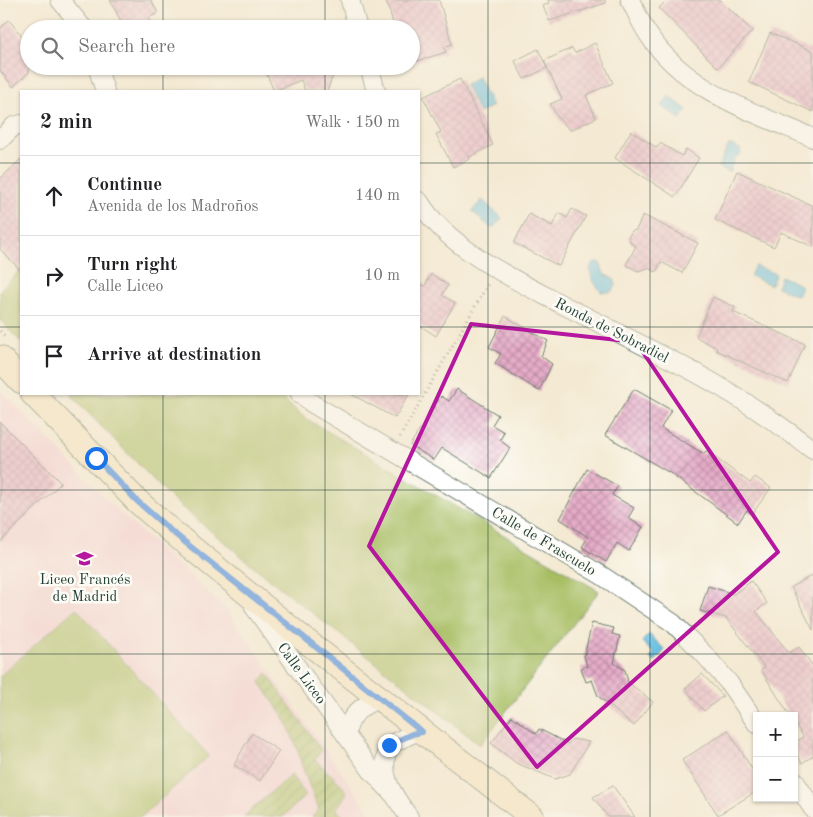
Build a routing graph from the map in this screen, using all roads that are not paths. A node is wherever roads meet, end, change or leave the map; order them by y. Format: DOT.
graph roads {
  1 [pos="60,0"];
  2 [pos="350,0"];
  3 [pos="630,0"];
  4 [pos="77,20"];
  5 [pos="356,20"];
  6 [pos="100,75"];
  7 [pos="372,75"];
  8 [pos="104,90"];
  9 [pos="376,90"];
  10 [pos="20,124"];
  11 [pos="813,138"];
  12 [pos="0,140"];
  13 [pos="420,203"];
  14 [pos="0,358"];
  15 [pos="20,380"];
  16 [pos="34,395"];
  17 [pos="301,395"];
  18 [pos="813,450"];
  19 [pos="240,588"];
  20 [pos="379,699"];
  21 [pos="753,718"];
  22 [pos="422,732"];
  23 [pos="346,734"];
  24 [pos="798,786"];
  25 [pos="392,793"];
  26 [pos="813,810"];
  27 [pos="409,817"];
  28 [pos="532,817"];
  1 -- 4 [label="street"];
  2 -- 5 [label="street"];
  3 -- 11 [label="street"];
  6 -- 8 [label="street"];
  7 -- 9 [label="street"];
  10 -- 12 [label="street"];
  13 -- 18 [label="street, Ronda de Sobradiel"];
  14 -- 15 [label="street"];
  16 -- 19 [label="street"];
  17 -- 21 [label="street, Calle de Frascuelo"];
  19 -- 20 [label="street"];
  19 -- 23 [label="street, Calle Liceo"];
  20 -- 22 [label="street"];
  20 -- 23 [label="street"];
  22 -- 25 [label="street, Calle Liceo"];
  22 -- 28 [label="street"];
  23 -- 25 [label="street, Calle Liceo"];
  24 -- 26 [label="street"];
  25 -- 27 [label="street, Calle Liceo"];
}
